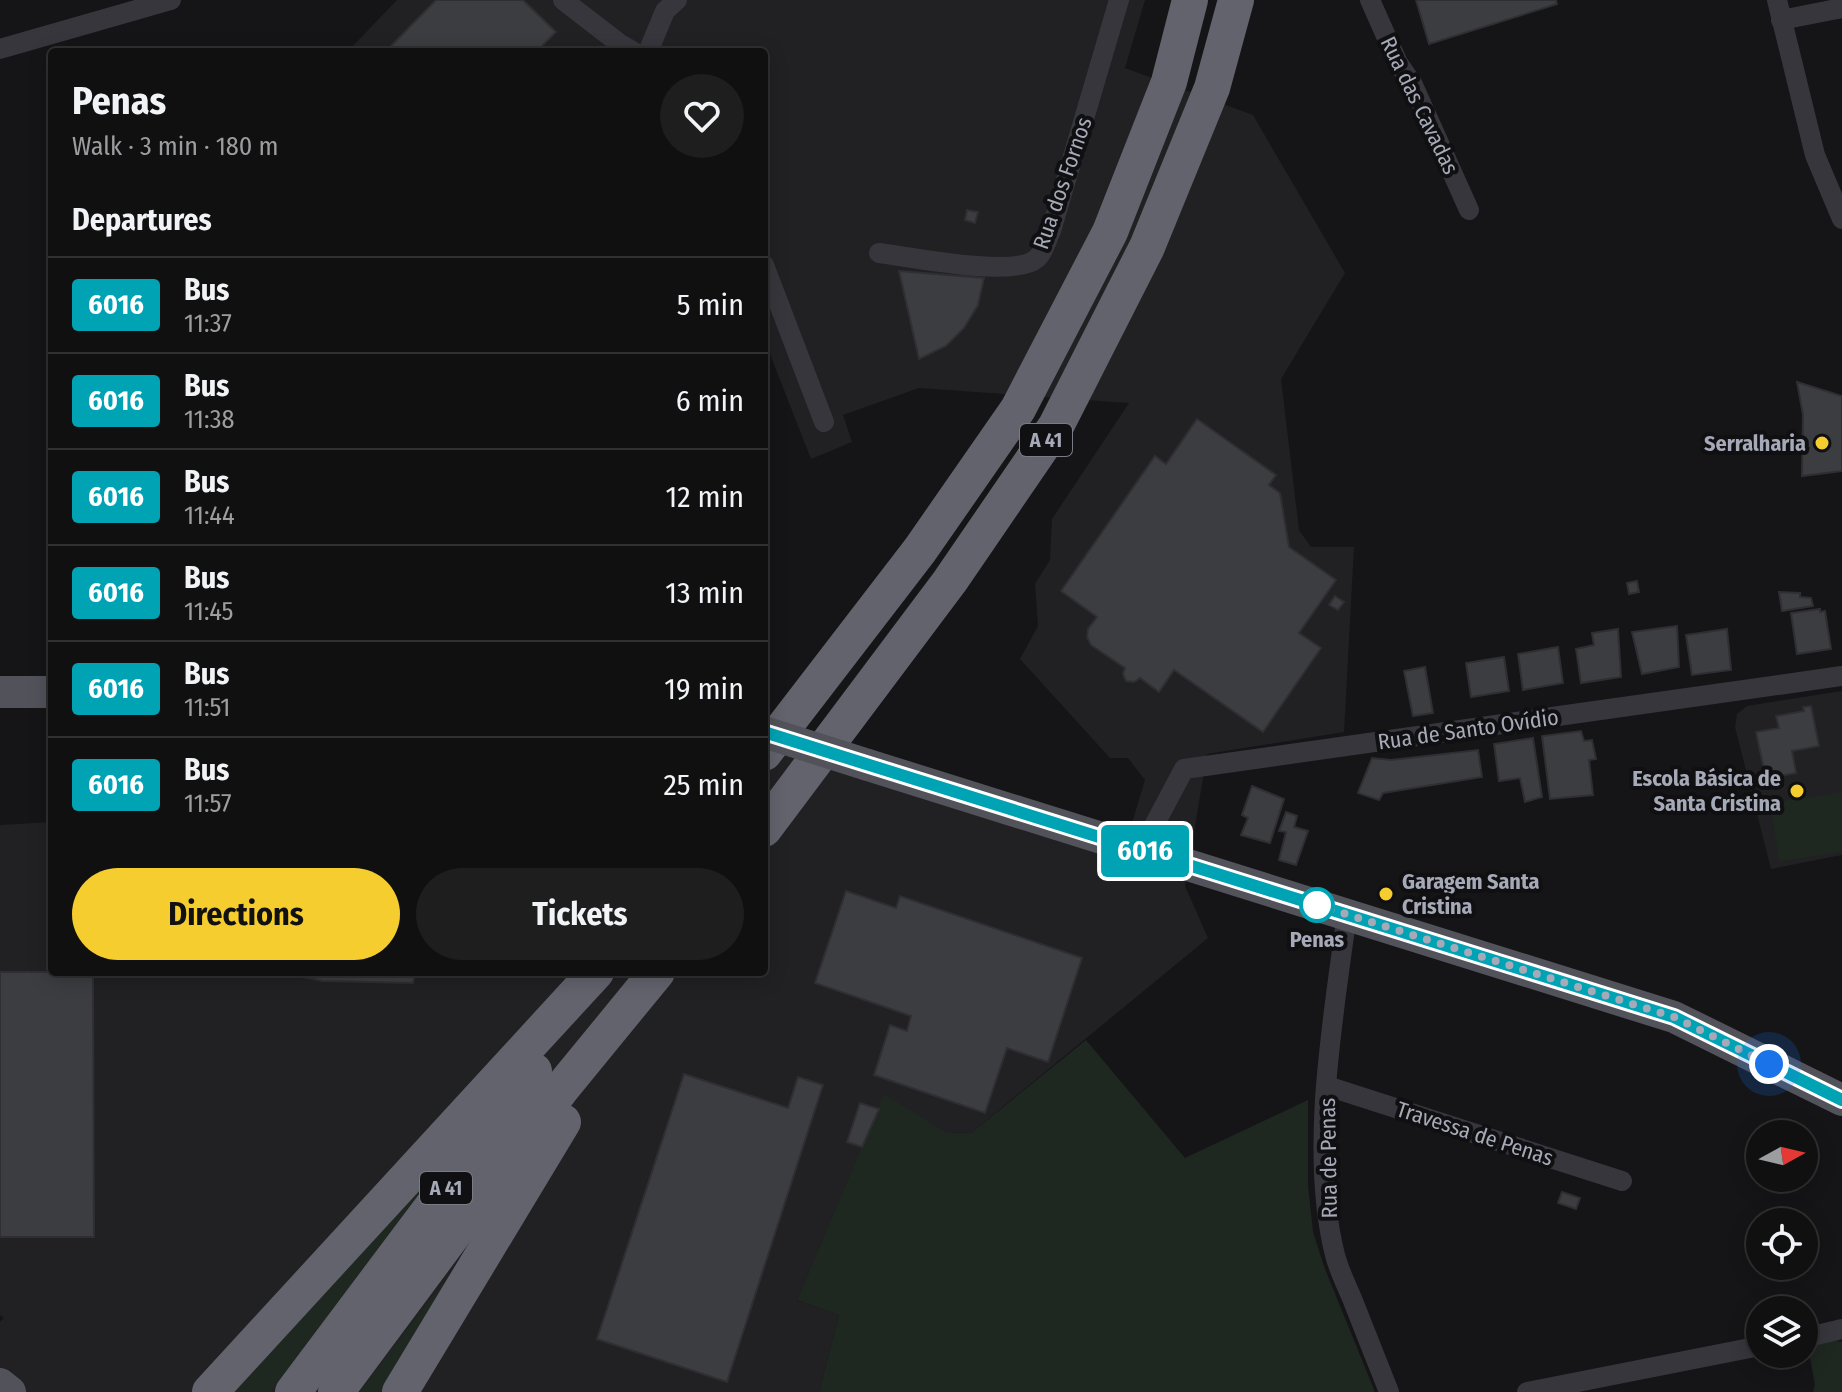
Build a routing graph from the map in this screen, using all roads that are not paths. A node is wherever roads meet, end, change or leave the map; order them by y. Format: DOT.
graph roads {
  1 [pos="171,0"];
  2 [pos="563,0"];
  3 [pos="677,0"];
  4 [pos="1119,0"];
  5 [pos="1190,0"];
  6 [pos="1236,0"];
  7 [pos="1370,0"];
  8 [pos="1842,8"];
  9 [pos="1779,10"];
  10 [pos="627,48"];
  11 [pos="650,48"];
  12 [pos="0,49"];
  13 [pos="1469,210"];
  14 [pos="1842,219"];
  15 [pos="879,253"];
  16 [pos="768,275"];
  17 [pos="824,422"];
  18 [pos="1842,676"];
  19 [pos="0,692"];
  20 [pos="48,692"];
  21 [pos="768,733"];
  22 [pos="768,748"];
  23 [pos="768,824"];
  24 [pos="1141,850"];
  25 [pos="1347,914"];
  26 [pos="593,976"];
  27 [pos="593,976"];
  28 [pos="649,983"];
  29 [pos="1327,1086"];
  30 [pos="1842,1100"];
  31 [pos="1622,1181"];
  32 [pos="1746,1349"];
  33 [pos="0,1384"];
  34 [pos="10,1392"];
  35 [pos="210,1392"];
  36 [pos="293,1392"];
  37 [pos="336,1392"];
  38 [pos="400,1392"];
  39 [pos="1389,1392"];
  40 [pos="1527,1392"];
  1 -- 12 [label="street"];
  2 -- 10 [label="street"];
  3 -- 11 [label="street"];
  4 -- 15 [label="street, Rua dos Fornos"];
  5 -- 22 [label="highway, A 41"];
  6 -- 23 [label="highway, A 41"];
  7 -- 13 [label="street, Rua das Cavadas"];
  8 -- 9 [label="street"];
  9 -- 14 [label="street"];
  16 -- 17 [label="street"];
  18 -- 24 [label="street, Rua de Santo Ovídio"];
  19 -- 20 [label="main road"];
  21 -- 24 [label="main road, bridge"];
  24 -- 25 [label="main road"];
  25 -- 29 [label="street, Rua de Penas"];
  25 -- 30 [label="main road"];
  26 -- 35 [label="highway"];
  27 -- 36 [label="highway, A 41"];
  28 -- 37 [label="highway, A 41"];
  28 -- 38 [label="highway"];
  29 -- 31 [label="street, Travessa de Penas"];
  29 -- 39 [label="street, Rua de Penas"];
  32 -- 40 [label="street"];
  33 -- 34 [label="main road"];
}
